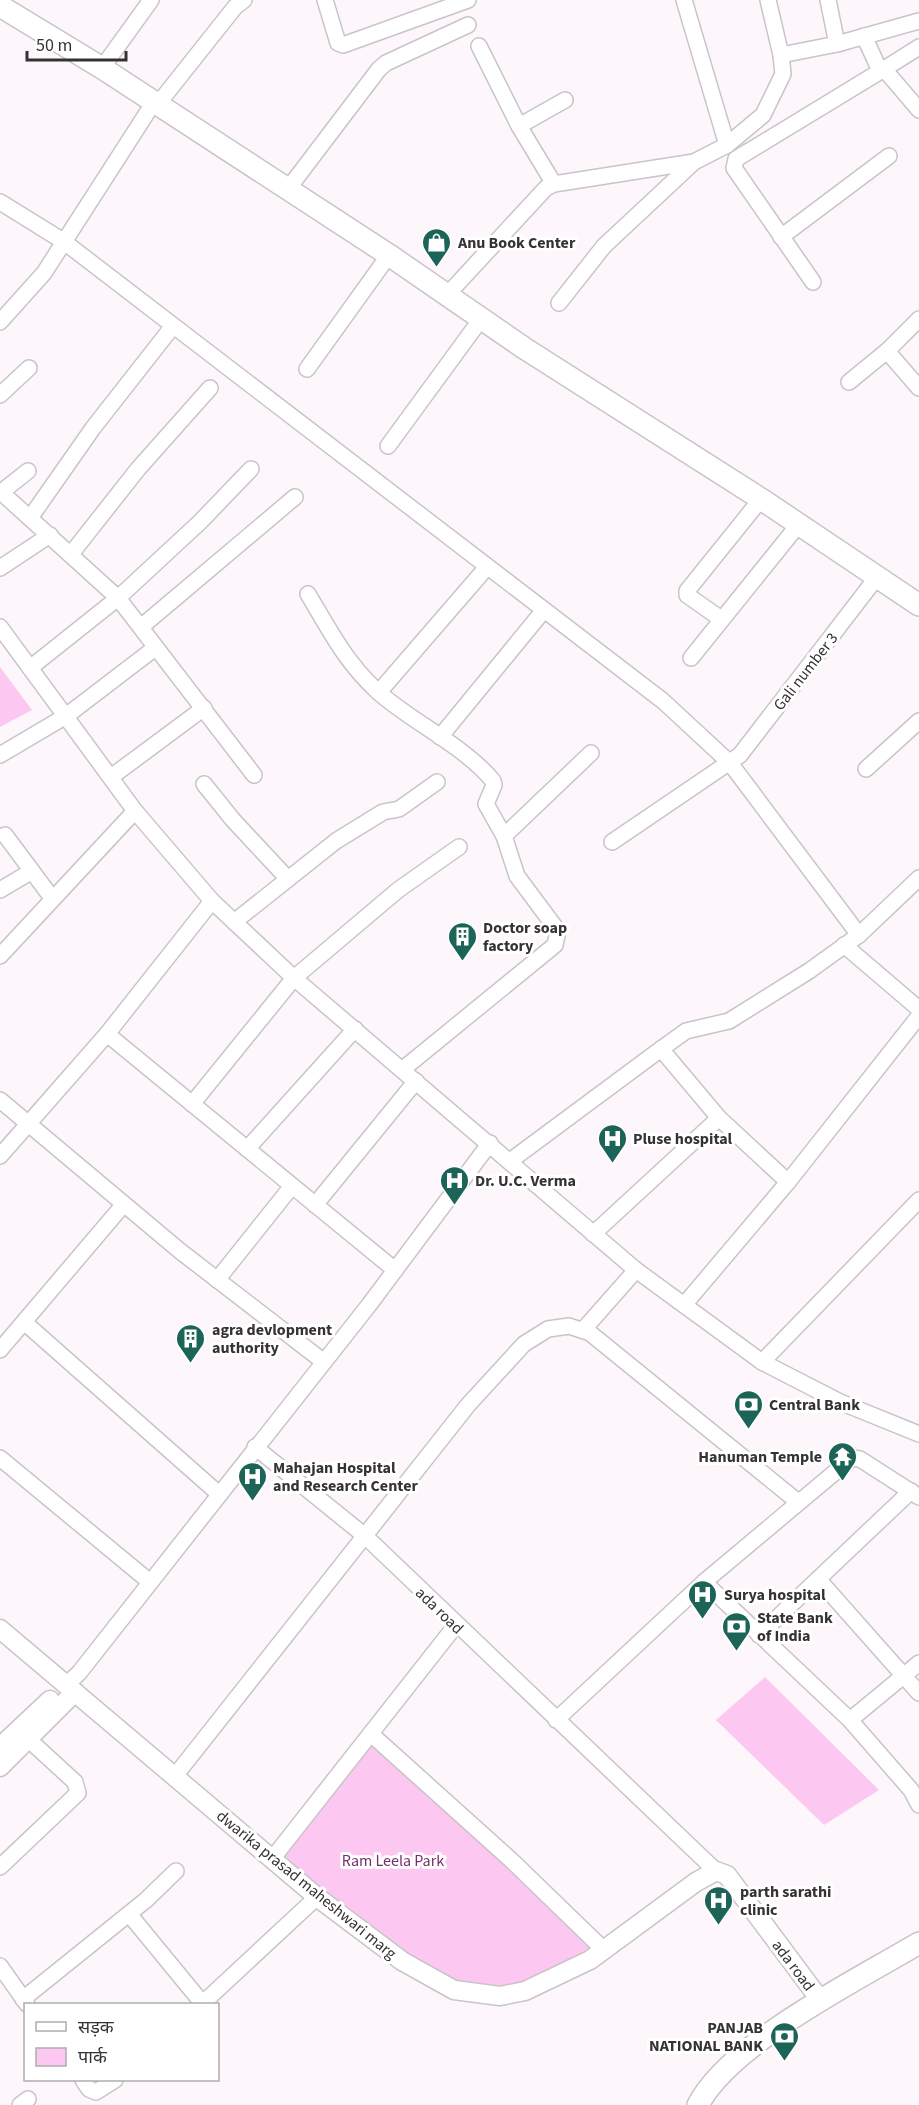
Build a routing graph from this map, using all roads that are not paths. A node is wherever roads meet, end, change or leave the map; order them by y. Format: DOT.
graph roads {
  1 [pos="151,0"];
  2 [pos="244,0"];
  3 [pos="325,0"];
  4 [pos="468,0"];
  5 [pos="684,0"];
  6 [pos="768,0"];
  7 [pos="828,0"];
  8 [pos="0,6"];
  9 [pos="919,21"];
  10 [pos="468,25"];
  11 [pos="864,36"];
  12 [pos="837,44"];
  13 [pos="479,46"];
  14 [pos="919,47"];
  15 [pos="782,55"];
  16 [pos="102,68"];
  17 [pos="882,70"];
  18 [pos="565,100"];
  19 [pos="156,103"];
  20 [pos="919,110"];
  21 [pos="519,126"];
  22 [pos="727,145"];
  23 [pos="889,156"];
  24 [pos="694,162"];
  25 [pos="554,184"];
  26 [pos="288,189"];
  27 [pos="0,202"];
  28 [pos="781,237"];
  29 [pos="63,242"];
  30 [pos="388,255"];
  31 [pos="813,282"];
  32 [pos="447,295"];
  33 [pos="559,303"];
  34 [pos="481,319"];
  35 [pos="919,319"];
  36 [pos="0,322"];
  37 [pos="173,326"];
  38 [pos="887,351"];
  39 [pos="29,368"];
  40 [pos="307,369"];
  41 [pos="849,382"];
  42 [pos="210,388"];
  43 [pos="919,388"];
  44 [pos="0,394"];
  45 [pos="388,446"];
  46 [pos="251,469"];
  47 [pos="28,471"];
  48 [pos="1,493"];
  49 [pos="295,497"];
  50 [pos="761,499"];
  51 [pos="30,518"];
  52 [pos="799,524"];
  53 [pos="50,535"];
  54 [pos="71,554"];
  55 [pos="487,567"];
  56 [pos="0,568"];
  57 [pos="877,577"];
  58 [pos="308,594"];
  59 [pos="117,598"];
  60 [pos="919,606"];
  61 [pos="544,610"];
  62 [pos="721,619"];
  63 [pos="0,627"];
  64 [pos="141,627"];
  65 [pos="155,648"];
  66 [pos="691,658"];
  67 [pos="30,668"];
  68 [pos="379,692"];
  69 [pos="204,708"];
  70 [pos="66,716"];
  71 [pos="919,721"];
  72 [pos="440,737"];
  73 [pos="591,753"];
  74 [pos="0,755"];
  75 [pos="723,768"];
  76 [pos="866,769"];
  77 [pos="254,775"];
  78 [pos="111,777"];
  79 [pos="437,782"];
  80 [pos="204,784"];
  81 [pos="135,811"];
  82 [pos="5,835"];
  83 [pos="504,836"];
  84 [pos="612,842"];
  85 [pos="459,847"];
  86 [pos="32,871"];
  87 [pos="919,878"];
  88 [pos="288,879"];
  89 [pos="0,890"];
  90 [pos="52,898"];
  91 [pos="212,901"];
  92 [pos="234,922"];
  93 [pos="859,935"];
  94 [pos="844,945"];
  95 [pos="0,956"];
  96 [pos="294,978"];
  97 [pos="919,1009"];
  98 [pos="919,1016"];
  99 [pos="355,1029"];
  100 [pos="107,1034"];
  101 [pos="661,1049"];
  102 [pos="403,1069"];
  103 [pos="416,1081"];
  104 [pos="0,1100"];
  105 [pos="192,1104"];
  106 [pos="719,1118"];
  107 [pos="28,1123"];
  108 [pos="490,1143"];
  109 [pos="247,1149"];
  110 [pos="0,1156"];
  111 [pos="510,1161"];
  112 [pos="788,1182"];
  113 [pos="292,1186"];
  114 [pos="919,1200"];
  115 [pos="124,1204"];
  116 [pos="315,1204"];
  117 [pos="593,1234"];
  118 [pos="395,1270"];
  119 [pos="636,1270"];
  120 [pos="218,1280"];
  121 [pos="684,1305"];
  122 [pos="24,1322"];
  123 [pos="584,1329"];
  124 [pos="0,1350"];
  125 [pos="324,1362"];
  126 [pos="762,1362"];
  127 [pos="919,1434"];
  128 [pos="255,1448"];
  129 [pos="0,1458"];
  130 [pos="219,1494"];
  131 [pos="915,1494"];
  132 [pos="798,1502"];
  133 [pos="365,1536"];
  134 [pos="818,1579"];
  135 [pos="150,1582"];
  136 [pos="704,1582"];
  137 [pos="456,1625"];
  138 [pos="0,1629"];
  139 [pos="759,1635"];
  140 [pos="919,1663"];
  141 [pos="904,1676"];
  142 [pos="71,1688"];
  143 [pos="919,1693"];
  144 [pos="556,1720"];
  145 [pos="850,1720"];
  146 [pos="371,1734"];
  147 [pos="28,1739"];
  148 [pos="0,1747"];
  149 [pos="0,1767"];
  150 [pos="175,1776"];
  151 [pos="918,1801"];
  152 [pos="272,1859"];
  153 [pos="0,1867"];
  154 [pos="176,1871"];
  155 [pos="716,1871"];
  156 [pos="317,1897"];
  157 [pos="129,1914"];
  158 [pos="919,1943"];
  159 [pos="604,1950"];
  160 [pos="0,1966"];
  161 [pos="821,2001"];
  162 [pos="25,2002"];
  163 [pos="201,2003"];
  164 [pos="203,2003"];
  165 [pos="84,2081"];
  166 [pos="112,2081"];
  167 [pos="698,2105"];
  1 -- 16 [label="street"];
  2 -- 19 [label="street"];
  3 -- 4 [label="street"];
  5 -- 22 [label="street"];
  6 -- 15 [label="street"];
  7 -- 12 [label="street"];
  8 -- 16 [label="main road"];
  9 -- 11 [label="street"];
  10 -- 26 [label="street"];
  11 -- 12 [label="street"];
  11 -- 17 [label="street"];
  12 -- 15 [label="street"];
  13 -- 21 [label="street"];
  14 -- 17 [label="street"];
  15 -- 22 [label="street"];
  16 -- 19 [label="main road"];
  17 -- 20 [label="street"];
  17 -- 28 [label="street"];
  18 -- 21 [label="street"];
  19 -- 26 [label="main road"];
  19 -- 29 [label="street"];
  21 -- 25 [label="street"];
  22 -- 24 [label="street"];
  23 -- 28 [label="street"];
  24 -- 25 [label="street"];
  24 -- 33 [label="street"];
  25 -- 32 [label="street"];
  26 -- 30 [label="main road"];
  27 -- 29 [label="street"];
  28 -- 31 [label="street"];
  29 -- 36 [label="street"];
  29 -- 37 [label="street"];
  30 -- 32 [label="main road"];
  30 -- 40 [label="street"];
  32 -- 34 [label="main road"];
  34 -- 45 [label="street"];
  34 -- 50 [label="main road"];
  35 -- 38 [label="street"];
  37 -- 51 [label="street"];
  37 -- 55 [label="street"];
  38 -- 41 [label="street"];
  38 -- 43 [label="street"];
  39 -- 44 [label="street"];
  42 -- 54 [label="street"];
  46 -- 59 [label="street"];
  47 -- 48 [label="street"];
  48 -- 51 [label="street"];
  49 -- 64 [label="street"];
  50 -- 52 [label="main road"];
  50 -- 62 [label="street"];
  51 -- 53 [label="street"];
  52 -- 57 [label="main road"];
  52 -- 62 [label="street"];
  53 -- 54 [label="street"];
  53 -- 56 [label="street"];
  54 -- 59 [label="street"];
  55 -- 61 [label="street"];
  55 -- 68 [label="street"];
  57 -- 60 [label="main road"];
  57 -- 75 [label="street, Gali number 3"];
  58 -- 68 [label="street"];
  59 -- 64 [label="street"];
  59 -- 67 [label="street"];
  61 -- 72 [label="street"];
  61 -- 75 [label="street"];
  62 -- 66 [label="street"];
  63 -- 67 [label="street"];
  64 -- 65 [label="street"];
  65 -- 69 [label="street"];
  65 -- 70 [label="street"];
  67 -- 70 [label="street"];
  68 -- 72 [label="street"];
  69 -- 77 [label="street"];
  69 -- 78 [label="street"];
  70 -- 74 [label="street"];
  70 -- 78 [label="street"];
  71 -- 76 [label="street"];
  72 -- 83 [label="street"];
  73 -- 83 [label="street"];
  75 -- 84 [label="street, Gali number 3"];
  75 -- 93 [label="street"];
  78 -- 81 [label="street"];
  79 -- 88 [label="street"];
  80 -- 88 [label="street"];
  81 -- 90 [label="street"];
  81 -- 91 [label="street"];
  82 -- 86 [label="street"];
  83 -- 102 [label="street"];
  85 -- 96 [label="street"];
  86 -- 89 [label="street"];
  86 -- 90 [label="street"];
  87 -- 93 [label="street"];
  88 -- 92 [label="street"];
  90 -- 95 [label="street"];
  91 -- 92 [label="street"];
  91 -- 100 [label="street"];
  92 -- 96 [label="street"];
  93 -- 94 [label="street"];
  94 -- 97 [label="street"];
  94 -- 101 [label="street"];
  96 -- 99 [label="street"];
  96 -- 105 [label="street"];
  98 -- 112 [label="street"];
  99 -- 102 [label="street"];
  99 -- 109 [label="street"];
  100 -- 105 [label="street"];
  100 -- 107 [label="street"];
  101 -- 106 [label="street"];
  101 -- 111 [label="street"];
  102 -- 103 [label="street"];
  103 -- 108 [label="street"];
  103 -- 116 [label="street"];
  104 -- 107 [label="street"];
  105 -- 109 [label="street"];
  106 -- 112 [label="street"];
  106 -- 117 [label="street"];
  107 -- 110 [label="street"];
  107 -- 115 [label="street"];
  108 -- 111 [label="street"];
  108 -- 118 [label="street"];
  109 -- 113 [label="street"];
  111 -- 117 [label="street"];
  112 -- 121 [label="street"];
  113 -- 116 [label="street"];
  113 -- 120 [label="street"];
  114 -- 126 [label="street"];
  115 -- 120 [label="street"];
  115 -- 122 [label="street"];
  116 -- 118 [label="street"];
  117 -- 119 [label="street"];
  118 -- 125 [label="street"];
  119 -- 121 [label="street"];
  119 -- 123 [label="street"];
  120 -- 125 [label="street"];
  121 -- 126 [label="street"];
  122 -- 124 [label="street"];
  122 -- 130 [label="street"];
  123 -- 132 [label="street"];
  123 -- 133 [label="street"];
  125 -- 128 [label="street"];
  126 -- 127 [label="street"];
  128 -- 130 [label="street"];
  128 -- 133 [label="street, ada road"];
  129 -- 135 [label="street"];
  130 -- 135 [label="street"];
  131 -- 132 [label="street"];
  131 -- 134 [label="street"];
  132 -- 136 [label="street"];
  133 -- 137 [label="street, ada road"];
  133 -- 150 [label="street"];
  134 -- 139 [label="street"];
  134 -- 141 [label="street"];
  135 -- 142 [label="street"];
  136 -- 139 [label="street"];
  136 -- 144 [label="street"];
  137 -- 144 [label="street, ada road"];
  137 -- 146 [label="street"];
  138 -- 142 [label="street, dwarika prasad maheshwari marg"];
  139 -- 145 [label="street"];
  140 -- 141 [label="street"];
  141 -- 143 [label="street"];
  141 -- 145 [label="street"];
  142 -- 147 [label="street"];
  142 -- 148 [label="street"];
  142 -- 150 [label="street, dwarika prasad maheshwari marg"];
  144 -- 155 [label="street, ada road"];
  145 -- 151 [label="street"];
  146 -- 152 [label="street"];
  146 -- 159 [label="street"];
  147 -- 149 [label="street"];
  147 -- 153 [label="street"];
  150 -- 152 [label="street, dwarika prasad maheshwari marg"];
  152 -- 156 [label="street, dwarika prasad maheshwari marg"];
  154 -- 157 [label="street"];
  155 -- 159 [label="street, dwarika prasad maheshwari marg"];
  155 -- 161 [label="street, ada road"];
  156 -- 159 [label="street, dwarika prasad maheshwari marg"];
  156 -- 164 [label="street"];
  157 -- 162 [label="street"];
  157 -- 163 [label="street"];
  158 -- 161 [label="main road"];
  160 -- 162 [label="street"];
  161 -- 167 [label="main road"];
  165 -- 166 [label="street"];
}
